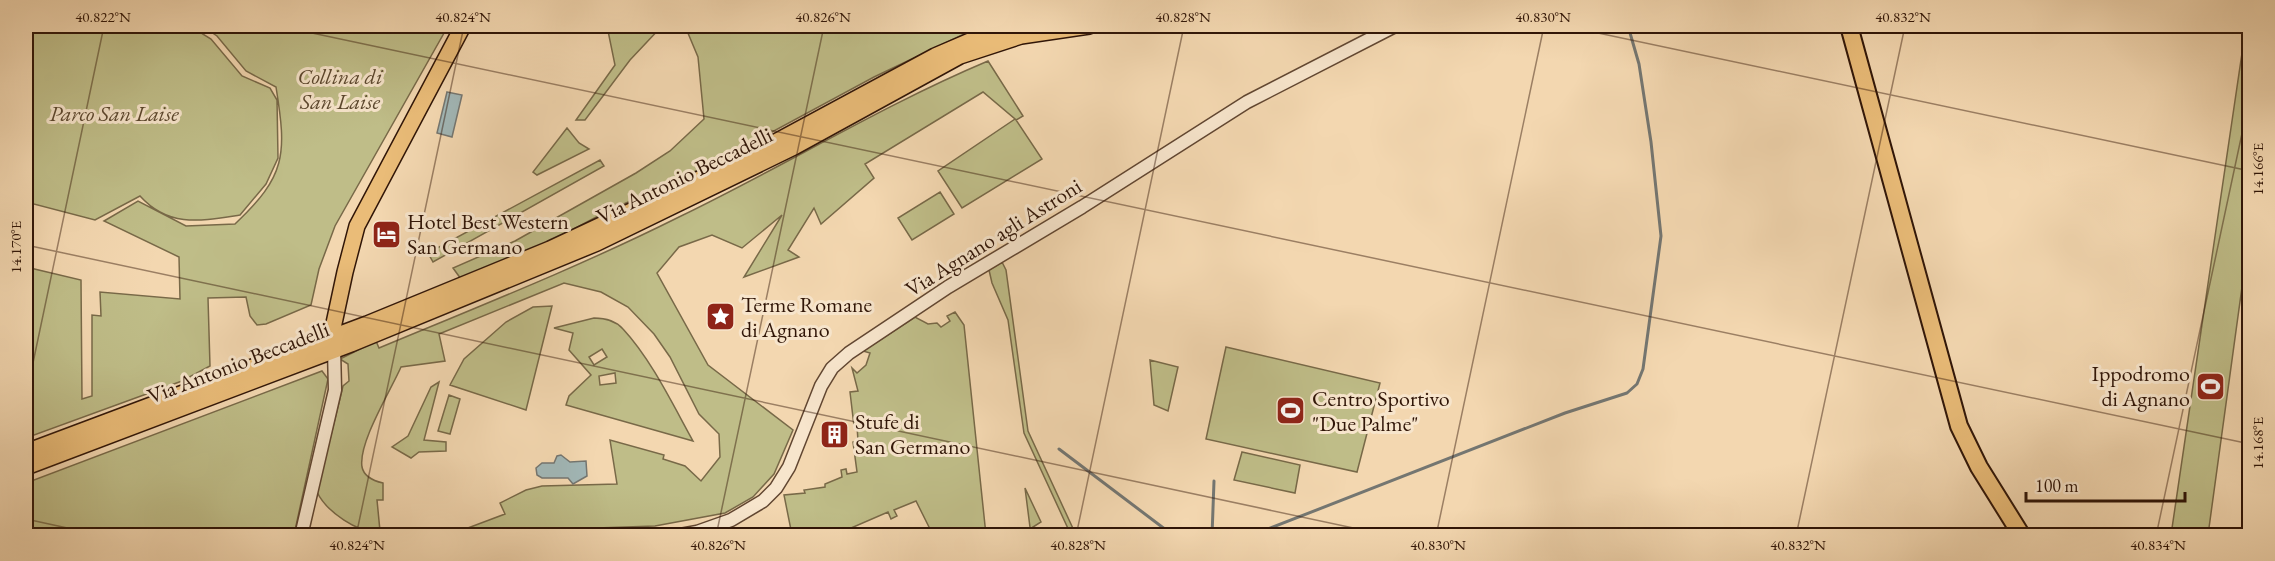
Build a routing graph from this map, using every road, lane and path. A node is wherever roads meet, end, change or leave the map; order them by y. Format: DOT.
graph roads {
  1 [pos="462,26"];
  2 [pos="1018,26"];
  3 [pos="1089,26"];
  4 [pos="1395,26"];
  5 [pos="1849,26"];
  6 [pos="429,305"];
  7 [pos="333,342"];
  8 [pos="26,452"];
  9 [pos="26,467"];
  10 [pos="301,536"];
  11 [pos="675,536"];
  12 [pos="2022,536"];
  1 -- 7 [label="main road"];
  2 -- 6 [label="main road, Via Antonio Beccadelli"];
  3 -- 6 [label="main road, Via Antonio Beccadelli"];
  4 -- 11 [label="street, Via Agnano agli Astroni"];
  5 -- 12 [label="highway"];
  6 -- 7 [label="main road, Via Antonio Beccadelli"];
  7 -- 8 [label="main road, Via Antonio Beccadelli"];
  7 -- 9 [label="main road, Via Antonio Beccadelli"];
  7 -- 10 [label="street"];
}
